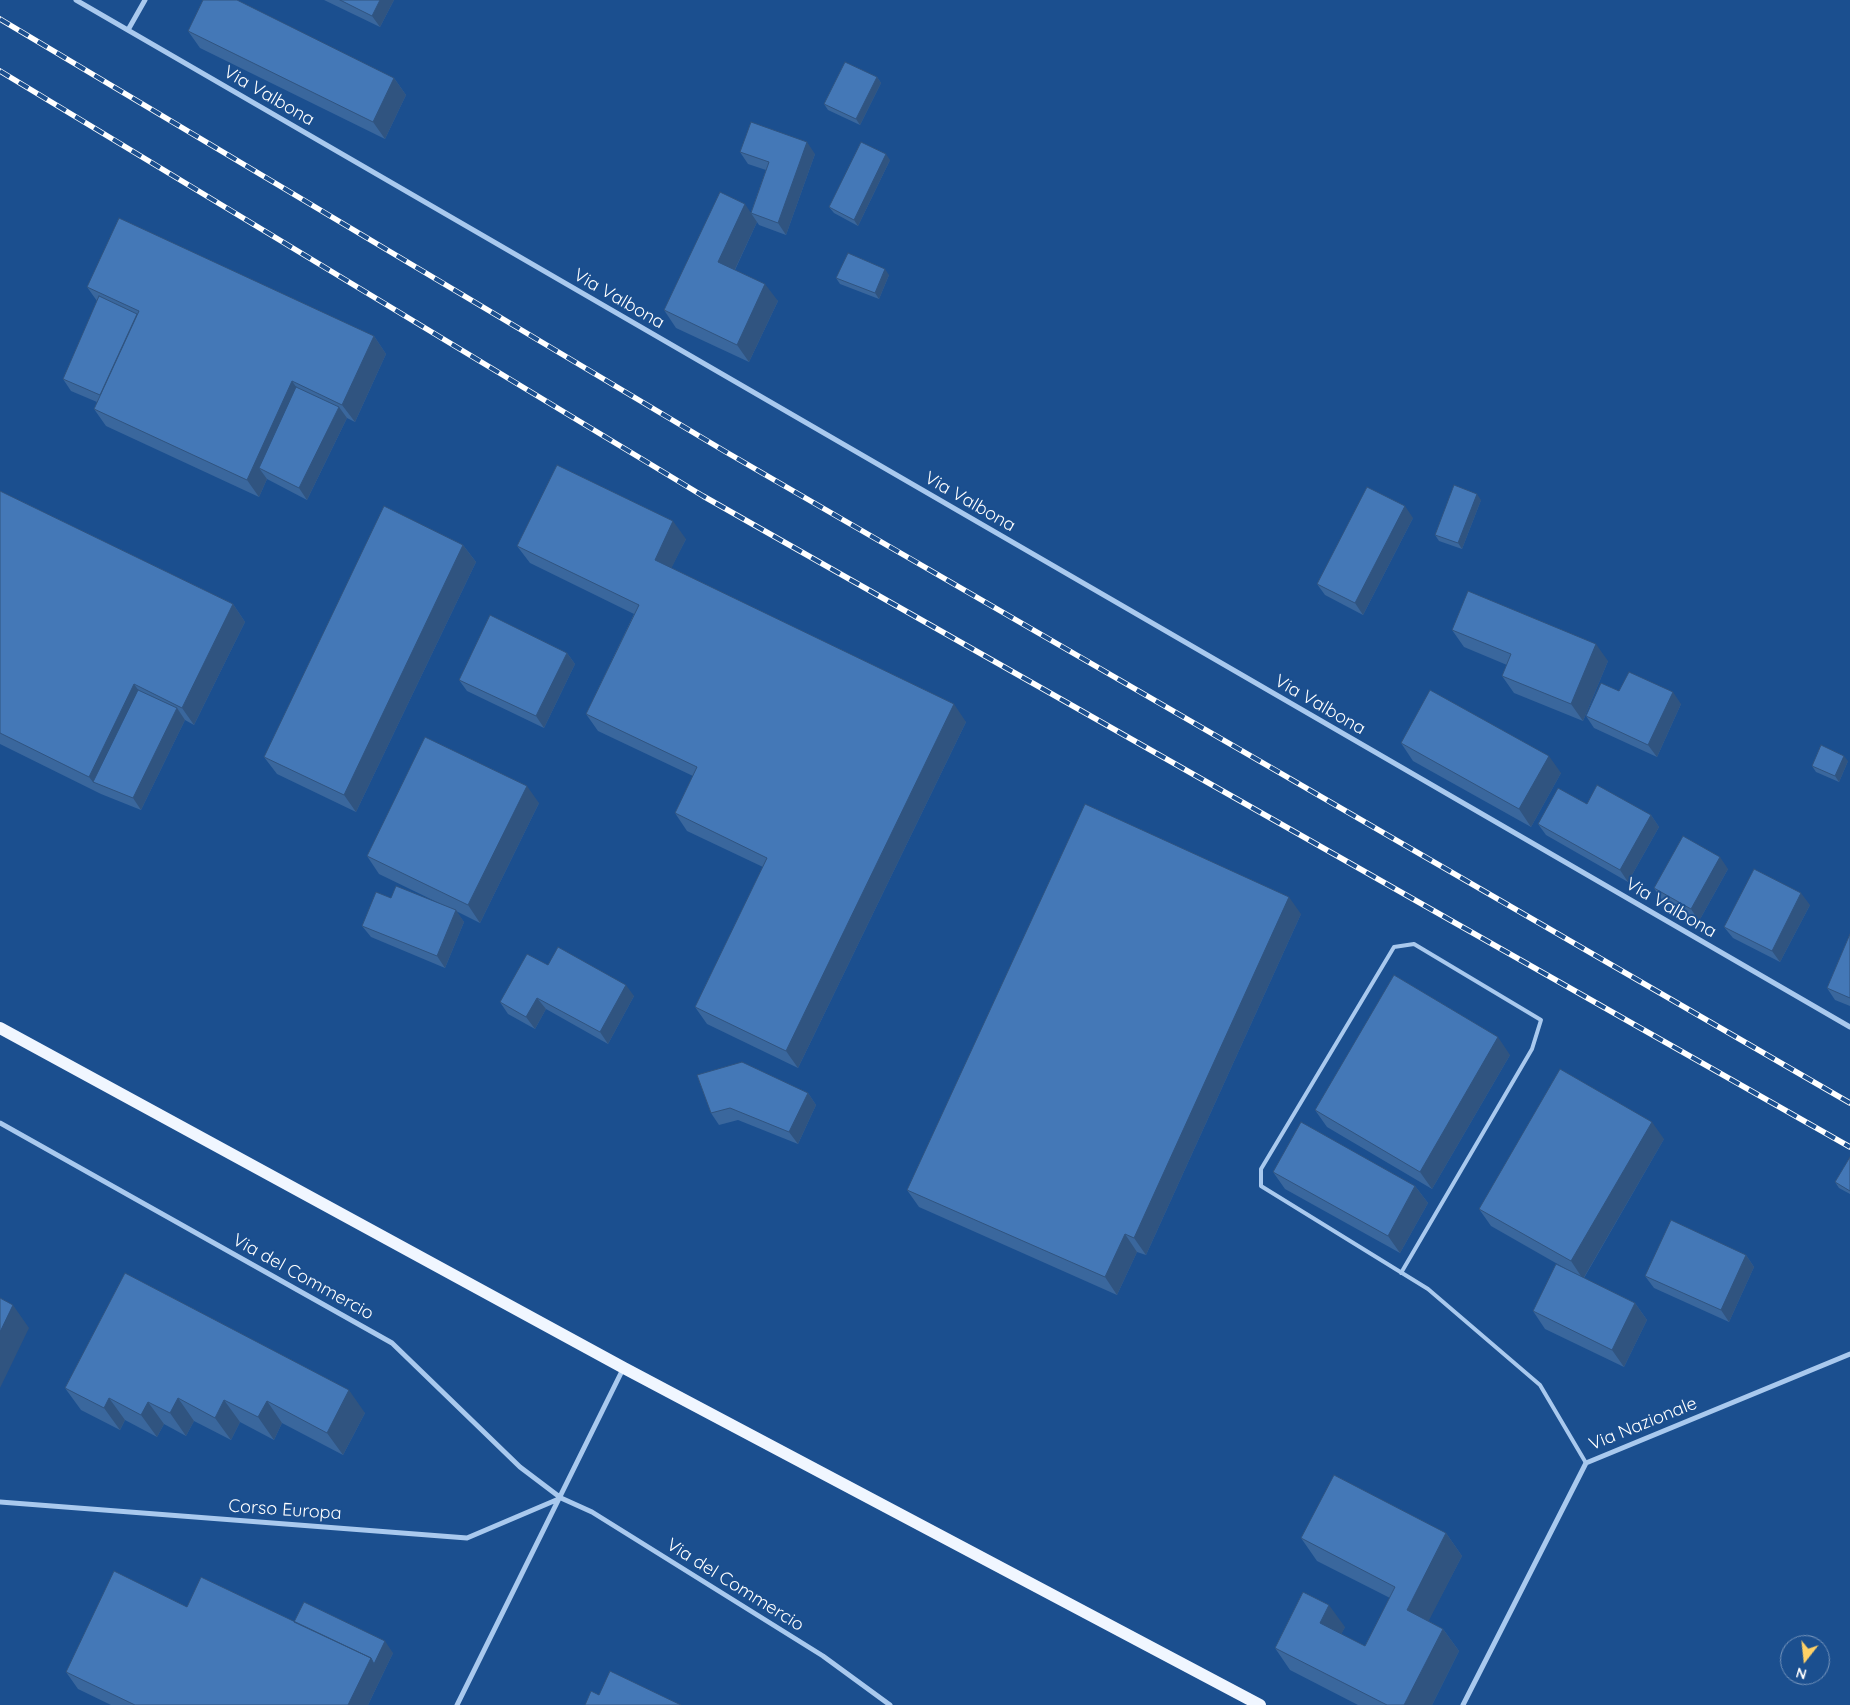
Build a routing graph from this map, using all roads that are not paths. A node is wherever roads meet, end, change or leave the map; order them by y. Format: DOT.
graph roads {
  1 [pos="76,0"];
  2 [pos="145,0"];
  3 [pos="128,30"];
  4 [pos="1850,1027"];
  5 [pos="0,1028"];
  6 [pos="0,1123"];
  7 [pos="1401,1273"];
  8 [pos="1850,1354"];
  9 [pos="624,1368"];
  10 [pos="1586,1463"];
  11 [pos="561,1498"];
  12 [pos="0,1502"];
  13 [pos="457,1705"];
  14 [pos="890,1705"];
  15 [pos="1260,1705"];
  16 [pos="1463,1705"];
  1 -- 3 [label="street, Via Valbona"];
  2 -- 3 [label="street"];
  3 -- 4 [label="street, Via Valbona"];
  5 -- 9 [label="main road"];
  6 -- 11 [label="street, Via del Commercio"];
  7 -- 7 [label="lane"];
  7 -- 10 [label="lane"];
  8 -- 10 [label="street, Via Nazionale"];
  9 -- 11 [label="street"];
  9 -- 15 [label="main road"];
  10 -- 16 [label="street, Via Nazionale"];
  11 -- 12 [label="street, Corso Europa"];
  11 -- 13 [label="street"];
  11 -- 14 [label="street, Via del Commercio"];
}
